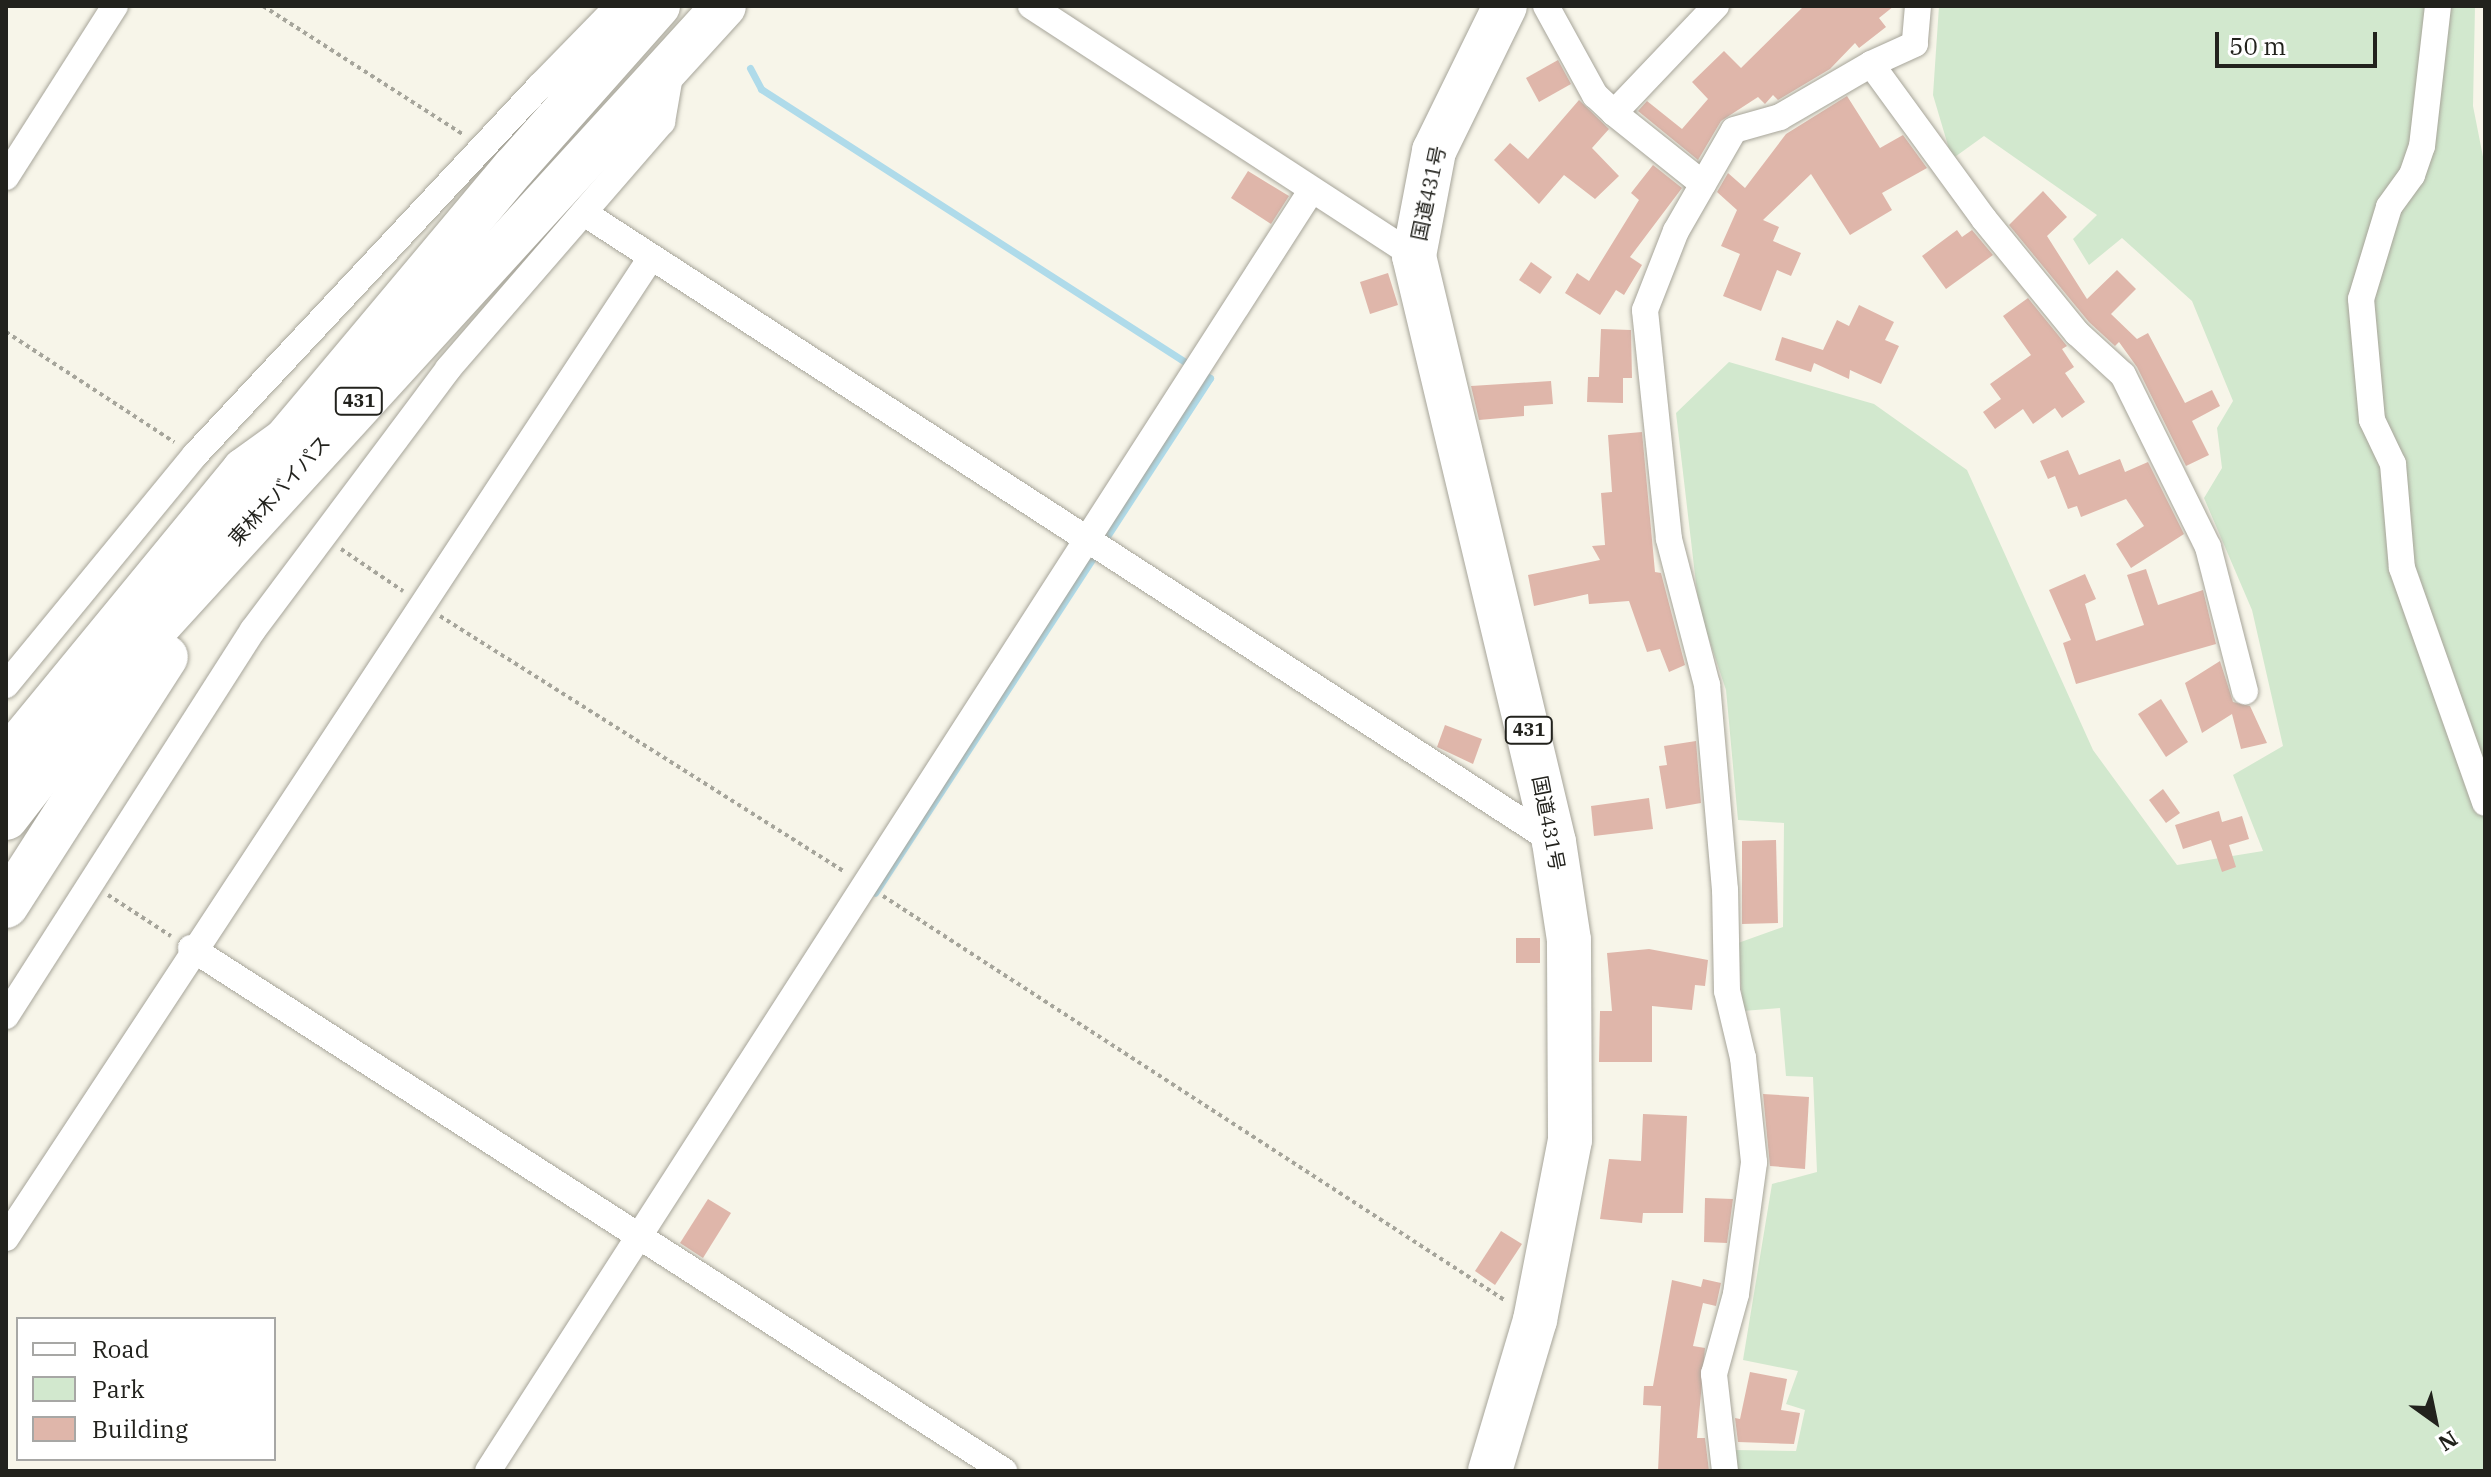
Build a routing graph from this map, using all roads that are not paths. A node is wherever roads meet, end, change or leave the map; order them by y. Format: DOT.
graph roads {
  1 [pos="115,6"];
  2 [pos="618,6"];
  3 [pos="658,6"];
  4 [pos="724,6"];
  5 [pos="1031,6"];
  6 [pos="1505,6"];
  7 [pos="1546,6"];
  8 [pos="1716,6"];
  9 [pos="1918,6"];
  10 [pos="2438,6"];
  11 [pos="676,56"];
  12 [pos="1871,64"];
  13 [pos="593,77"];
  14 [pos="541,85"];
  15 [pos="1614,113"];
  16 [pos="6,177"];
  17 [pos="1703,184"];
  18 [pos="1311,191"];
  19 [pos="584,213"];
  20 [pos="1414,256"];
  21 [pos="650,259"];
  22 [pos="362,397"];
  23 [pos="287,439"];
  24 [pos="1092,539"];
  25 [pos="6,685"];
  26 [pos="2245,691"];
  27 [pos="6,760"];
  28 [pos="2485,803"];
  29 [pos="9,814"];
  30 [pos="1554,842"];
  31 [pos="6,906"];
  32 [pos="191,948"];
  33 [pos="6,1016"];
  34 [pos="638,1237"];
  35 [pos="6,1238"];
  36 [pos="488,1471"];
  37 [pos="1004,1471"];
  38 [pos="1490,1471"];
  39 [pos="1725,1471"];
  1 -- 16 [label="street"];
  2 -- 14 [label="street"];
  3 -- 13 [label="highway, 東林木バイパス / 431"];
  4 -- 11 [label="highway, 東林木バイパス / 431"];
  5 -- 18 [label="street"];
  6 -- 20 [label="highway, 国道431号 / 431"];
  7 -- 15 [label="street"];
  8 -- 15 [label="street"];
  9 -- 12 [label="street"];
  10 -- 28 [label="street"];
  11 -- 19 [label="street"];
  11 -- 22 [label="highway, 東林木バイパス / 431"];
  12 -- 17 [label="street"];
  12 -- 26 [label="street"];
  13 -- 14 [label="street"];
  13 -- 23 [label="highway, 東林木バイパス / 431"];
  14 -- 25 [label="street"];
  15 -- 17 [label="street"];
  17 -- 39 [label="street"];
  18 -- 20 [label="street"];
  18 -- 24 [label="street"];
  19 -- 21 [label="street"];
  19 -- 33 [label="street"];
  20 -- 30 [label="highway, 国道431号 / 431"];
  21 -- 24 [label="street"];
  21 -- 32 [label="street"];
  22 -- 29 [label="highway, 東林木バイパス / 431"];
  22 -- 31 [label="highway"];
  23 -- 27 [label="highway"];
  23 -- 29 [label="highway, 東林木バイパス / 431"];
  24 -- 30 [label="street"];
  24 -- 34 [label="street"];
  30 -- 38 [label="highway, 国道431号 / 431"];
  32 -- 34 [label="street"];
  32 -- 35 [label="street"];
  34 -- 36 [label="street"];
  34 -- 37 [label="street"];
}
